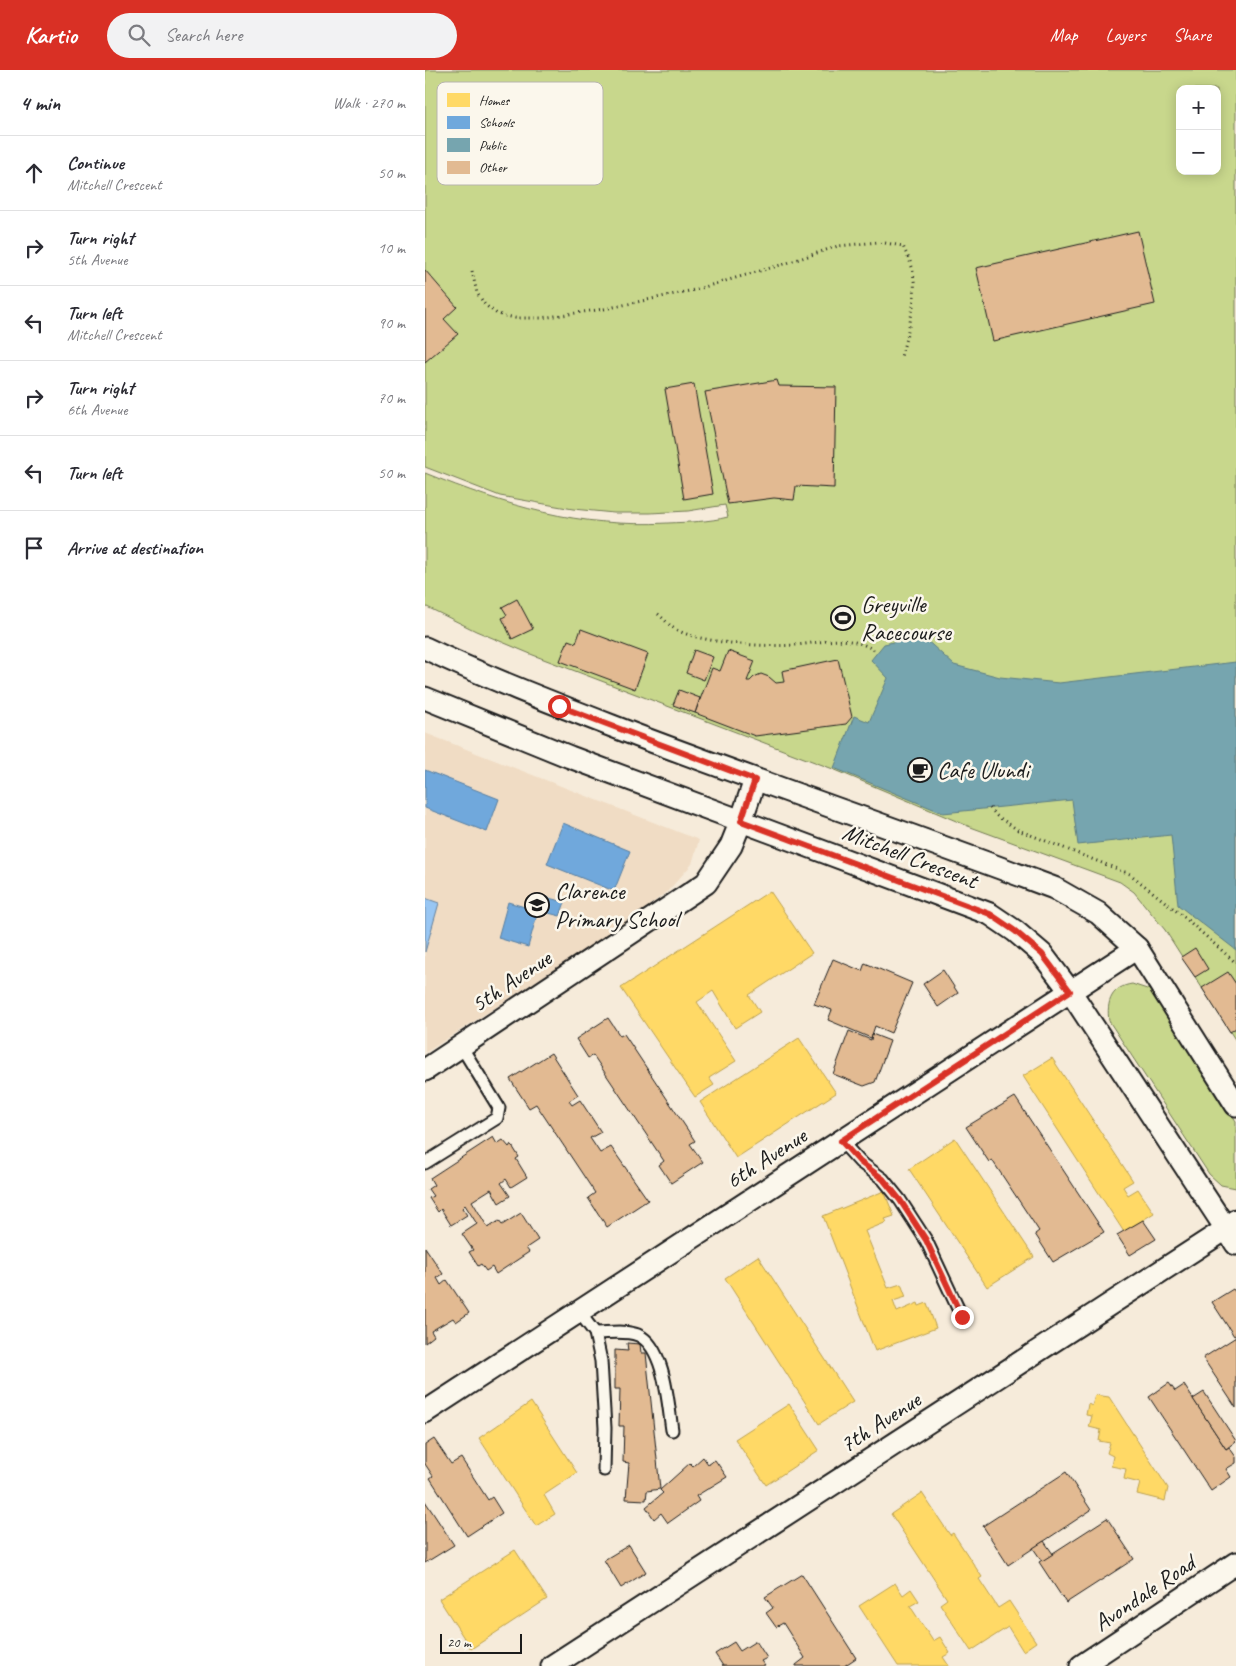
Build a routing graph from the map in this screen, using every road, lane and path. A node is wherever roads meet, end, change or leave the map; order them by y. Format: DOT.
graph roads {
  1 [pos="472,271"];
  2 [pos="901,357"];
  3 [pos="659,614"];
  4 [pos="425,648"];
  5 [pos="877,652"];
  6 [pos="425,698"];
  7 [pos="755,780"];
  8 [pos="990,808"];
  9 [pos="741,821"];
  10 [pos="1137,948"];
  11 [pos="1236,963"];
  12 [pos="1070,991"];
  13 [pos="461,1046"];
  14 [pos="425,1070"];
  15 [pos="1236,1105"];
  16 [pos="841,1141"];
  17 [pos="425,1163"];
  18 [pos="1233,1231"];
  19 [pos="579,1312"];
  20 [pos="962,1317"];
  21 [pos="595,1333"];
  22 [pos="425,1412"];
  23 [pos="673,1430"];
  24 [pos="604,1470"];
  25 [pos="1236,1563"];
  26 [pos="552,1666"];
  27 [pos="1081,1666"];
  1 -- 2 [label="path"];
  3 -- 5 [label="path"];
  4 -- 7 [label="street, Mitchell Crescent"];
  6 -- 9 [label="street, Mitchell Crescent"];
  7 -- 9 [label="street, 5th Avenue"];
  7 -- 10 [label="street, Mitchell Crescent"];
  8 -- 11 [label="path"];
  9 -- 12 [label="street, Mitchell Crescent"];
  9 -- 13 [label="street, 5th Avenue"];
  10 -- 12 [label="street, 6th Avenue"];
  10 -- 15 [label="street, Mitchell Crescent"];
  12 -- 16 [label="street, 6th Avenue"];
  12 -- 18 [label="street, Mitchell Crescent"];
  13 -- 14 [label="street, 5th Avenue"];
  13 -- 17 [label="lane"];
  16 -- 19 [label="street, 6th Avenue"];
  16 -- 20 [label="lane"];
  18 -- 26 [label="street, 7th Avenue"];
  19 -- 21 [label="lane"];
  19 -- 22 [label="street, 6th Avenue"];
  21 -- 23 [label="lane"];
  21 -- 24 [label="lane"];
  25 -- 27 [label="street, Avondale Road"];
}
